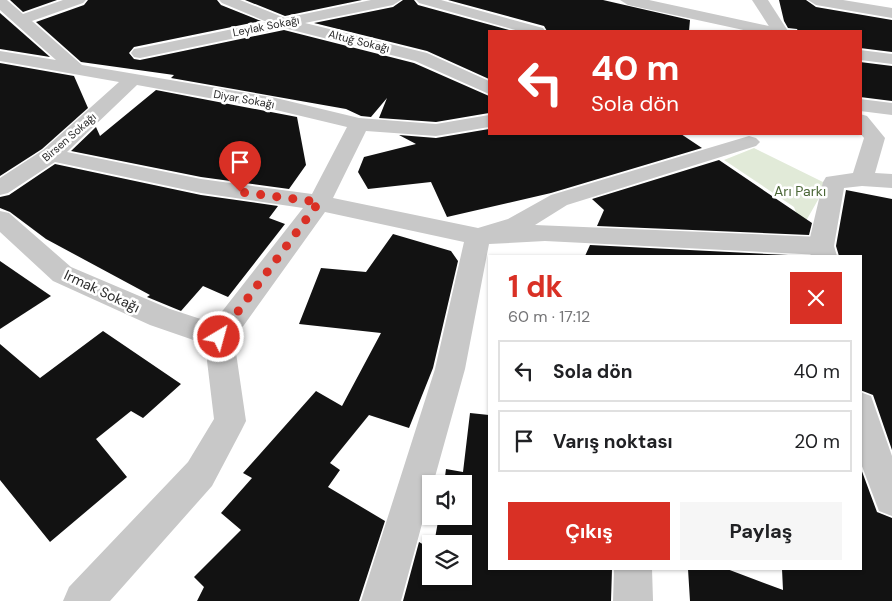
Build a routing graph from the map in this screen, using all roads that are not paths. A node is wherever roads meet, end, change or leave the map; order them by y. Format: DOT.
graph roads {
  1 [pos="78,0"];
  2 [pos="227,0"];
  3 [pos="393,0"];
  4 [pos="424,0"];
  5 [pos="628,0"];
  6 [pos="760,0"];
  7 [pos="816,0"];
  8 [pos="0,2"];
  9 [pos="355,3"];
  10 [pos="892,13"];
  11 [pos="20,20"];
  12 [pos="284,23"];
  13 [pos="533,30"];
  14 [pos="764,30"];
  15 [pos="779,30"];
  16 [pos="140,53"];
  17 [pos="862,54"];
  18 [pos="0,56"];
  19 [pos="892,59"];
  20 [pos="76,69"];
  21 [pos="133,79"];
  22 [pos="488,88"];
  23 [pos="862,107"];
  24 [pos="862,109"];
  25 [pos="892,109"];
  26 [pos="488,121"];
  27 [pos="862,122"];
  28 [pos="360,124"];
  29 [pos="743,138"];
  30 [pos="892,142"];
  31 [pos="51,155"];
  32 [pos="862,179"];
  33 [pos="892,181"];
  34 [pos="0,188"];
  35 [pos="319,202"];
  36 [pos="0,219"];
  37 [pos="478,236"];
  38 [pos="667,248"];
  39 [pos="822,251"];
  40 [pos="219,337"];
  41 [pos="862,415"];
  42 [pos="892,499"];
  43 [pos="633,570"];
  44 [pos="83,601"];
  45 [pos="381,601"];
  46 [pos="633,601"];
  1 -- 11 [label="street"];
  2 -- 12 [label="street, Altuğ Sokağı"];
  3 -- 9 [label="street, Leylak Sokağı"];
  4 -- 13 [label="street"];
  5 -- 14 [label="street"];
  6 -- 15 [label="street"];
  7 -- 10 [label="street"];
  8 -- 11 [label="street"];
  9 -- 12 [label="street, Leylak Sokağı"];
  11 -- 20 [label="street"];
  12 -- 16 [label="street, Leylak Sokağı"];
  12 -- 22 [label="street, Altuğ Sokağı"];
  17 -- 19 [label="street"];
  18 -- 20 [label="street, Diyar Sokağı"];
  20 -- 21 [label="street, Diyar Sokağı"];
  21 -- 28 [label="street, Diyar Sokağı"];
  21 -- 31 [label="street, Birsen Sokağı"];
  23 -- 25 [label="street"];
  24 -- 30 [label="street"];
  26 -- 28 [label="street, Diyar Sokağı"];
  27 -- 32 [label="street"];
  28 -- 35 [label="street"];
  29 -- 37 [label="street"];
  31 -- 34 [label="street, Birsen Sokağı"];
  31 -- 35 [label="street"];
  32 -- 33 [label="street"];
  32 -- 39 [label="street"];
  35 -- 37 [label="street"];
  35 -- 40 [label="street"];
  36 -- 40 [label="street, Irmak Sokağı"];
  37 -- 38 [label="street"];
  37 -- 45 [label="street"];
  38 -- 39 [label="street"];
  40 -- 44 [label="street"];
  41 -- 42 [label="street"];
  43 -- 46 [label="street"];
}
